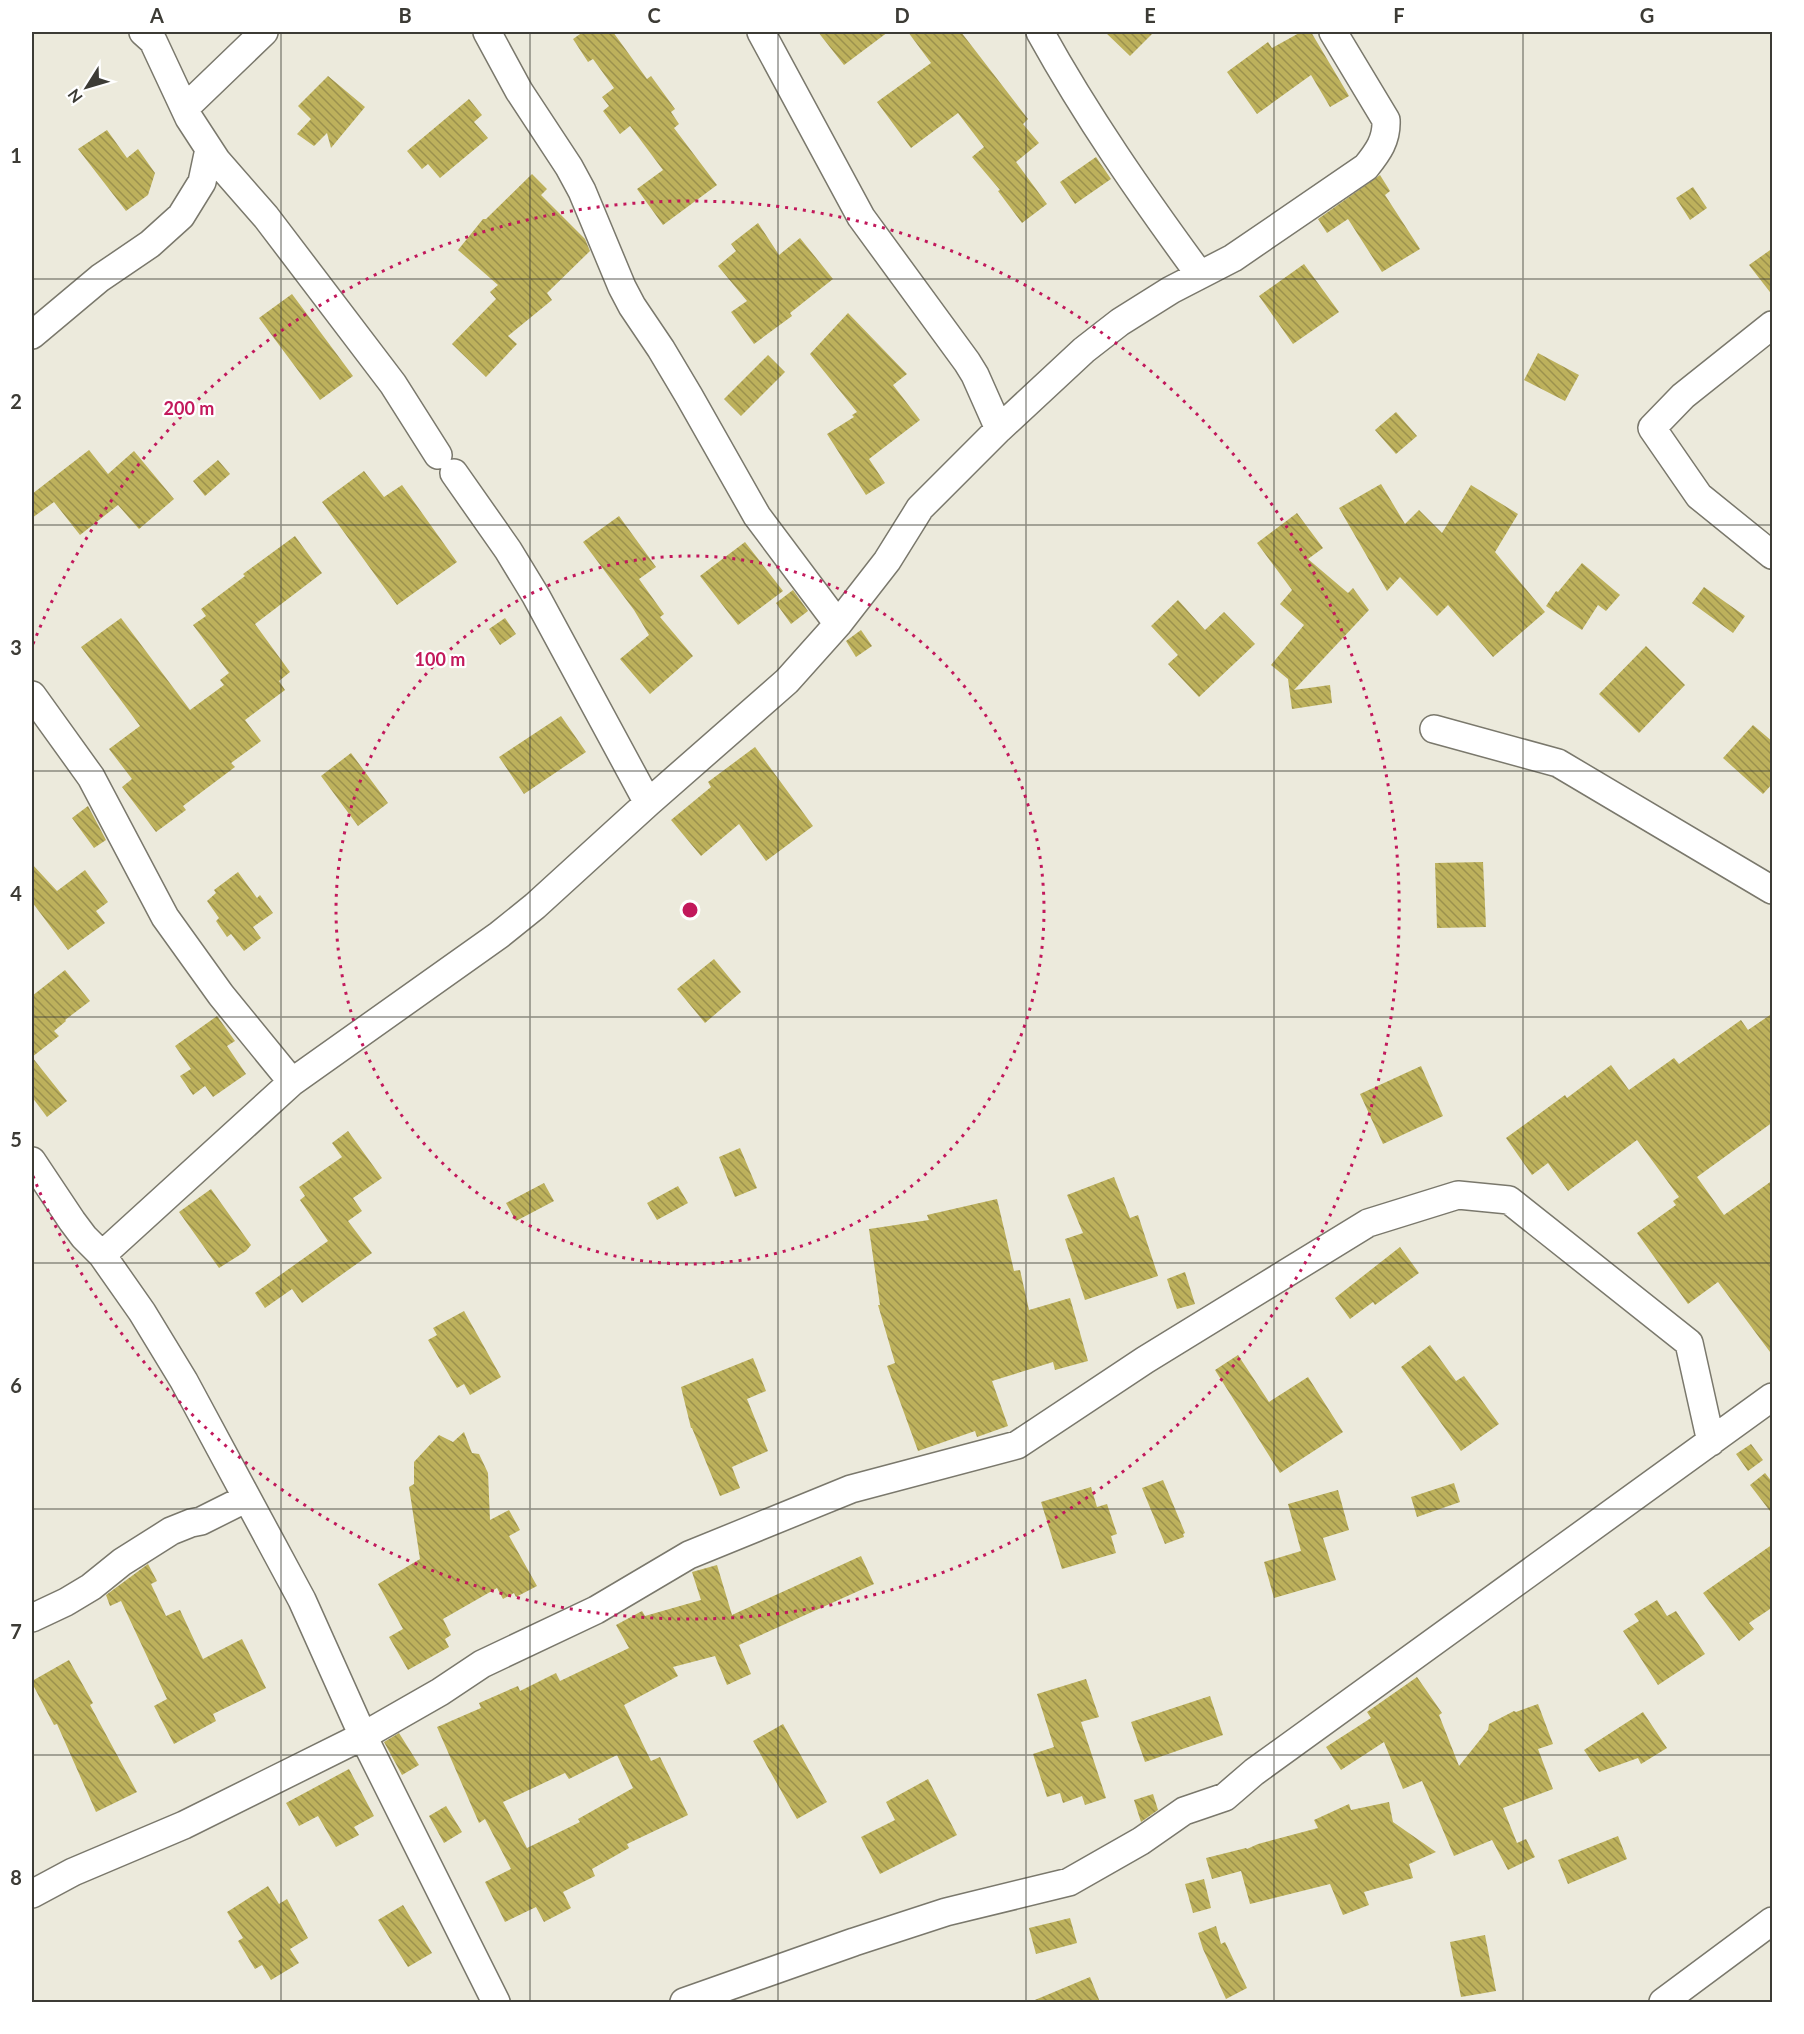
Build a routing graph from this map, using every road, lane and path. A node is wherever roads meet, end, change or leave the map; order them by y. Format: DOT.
graph roads {
  1 [pos="143,32"];
  2 [pos="264,32"];
  3 [pos="487,32"];
  4 [pos="761,32"];
  5 [pos="1040,32"];
  6 [pos="1332,32"];
  7 [pos="185,108"];
  8 [pos="209,149"];
  9 [pos="1200,275"];
  10 [pos="1773,326"];
  11 [pos="32,335"];
  12 [pos="999,429"];
  13 [pos="1773,555"];
  14 [pos="838,624"];
  15 [pos="32,695"];
  16 [pos="1434,729"];
  17 [pos="648,803"];
  18 [pos="1773,890"];
  19 [pos="292,1082"];
  20 [pos="32,1161"];
  21 [pos="102,1256"];
  22 [pos="1773,1397"];
  23 [pos="1711,1442"];
  24 [pos="247,1498"];
  25 [pos="32,1618"];
  26 [pos="363,1736"];
  27 [pos="32,1894"];
  28 [pos="1773,1921"];
  29 [pos="496,2002"];
  30 [pos="684,2002"];
  31 [pos="1663,2002"];
  1 -- 7 [label="street"];
  2 -- 7 [label="street"];
  3 -- 14 [label="street"];
  4 -- 12 [label="street"];
  5 -- 9 [label="street"];
  6 -- 9 [label="street"];
  7 -- 8 [label="street"];
  8 -- 11 [label="street"];
  8 -- 17 [label="street"];
  9 -- 12 [label="street"];
  10 -- 13 [label="street"];
  12 -- 14 [label="street"];
  14 -- 17 [label="street"];
  15 -- 19 [label="street"];
  16 -- 18 [label="street"];
  17 -- 19 [label="street"];
  19 -- 21 [label="street"];
  20 -- 21 [label="street"];
  21 -- 24 [label="street"];
  22 -- 23 [label="street"];
  23 -- 26 [label="street"];
  23 -- 30 [label="street"];
  24 -- 25 [label="street"];
  24 -- 26 [label="street"];
  26 -- 27 [label="street"];
  26 -- 29 [label="street"];
  28 -- 31 [label="street"];
}
